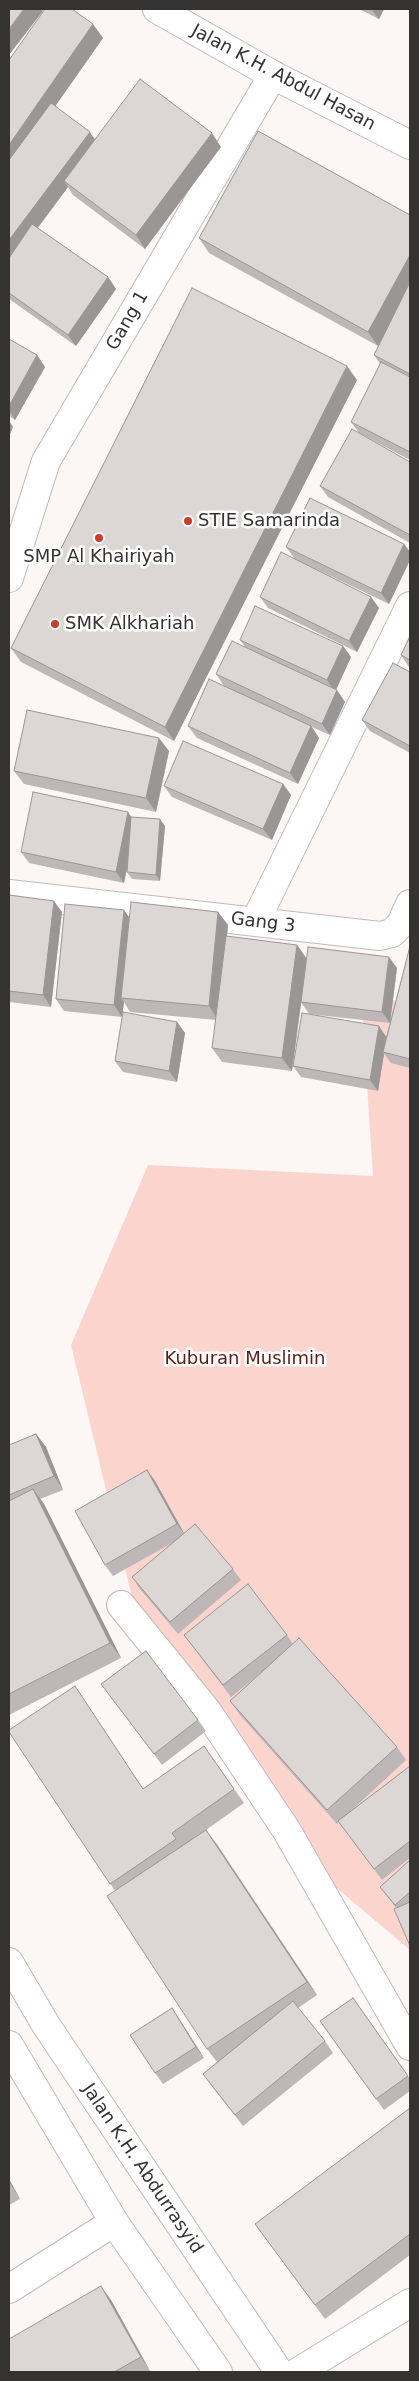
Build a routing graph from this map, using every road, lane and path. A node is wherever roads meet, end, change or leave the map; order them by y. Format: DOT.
graph roads {
  1 [pos="158,9"];
  2 [pos="273,75"];
  3 [pos="410,145"];
  4 [pos="9,578"];
  5 [pos="410,606"];
  6 [pos="9,894"];
  7 [pos="410,904"];
  8 [pos="255,922"];
  9 [pos="121,1605"];
  10 [pos="9,1962"];
  11 [pos="9,2045"];
  12 [pos="410,2046"];
  13 [pos="114,2222"];
  14 [pos="9,2288"];
  15 [pos="410,2303"];
  16 [pos="218,2372"];
  17 [pos="279,2372"];
  18 [pos="298,2372"];
  1 -- 2 [label="street, Jalan K.H. Abdul Hasan"];
  2 -- 3 [label="street, Jalan K.H. Abdul Hasan"];
  2 -- 4 [label="street, Gang 1"];
  5 -- 8 [label="street"];
  6 -- 8 [label="street, Gang 3"];
  7 -- 8 [label="street, Gang 3"];
  9 -- 12 [label="street"];
  10 -- 17 [label="street, Jalan K.H. Abdurrasyid"];
  11 -- 13 [label="street"];
  13 -- 14 [label="street"];
  13 -- 16 [label="street"];
  15 -- 18 [label="street"];
}
